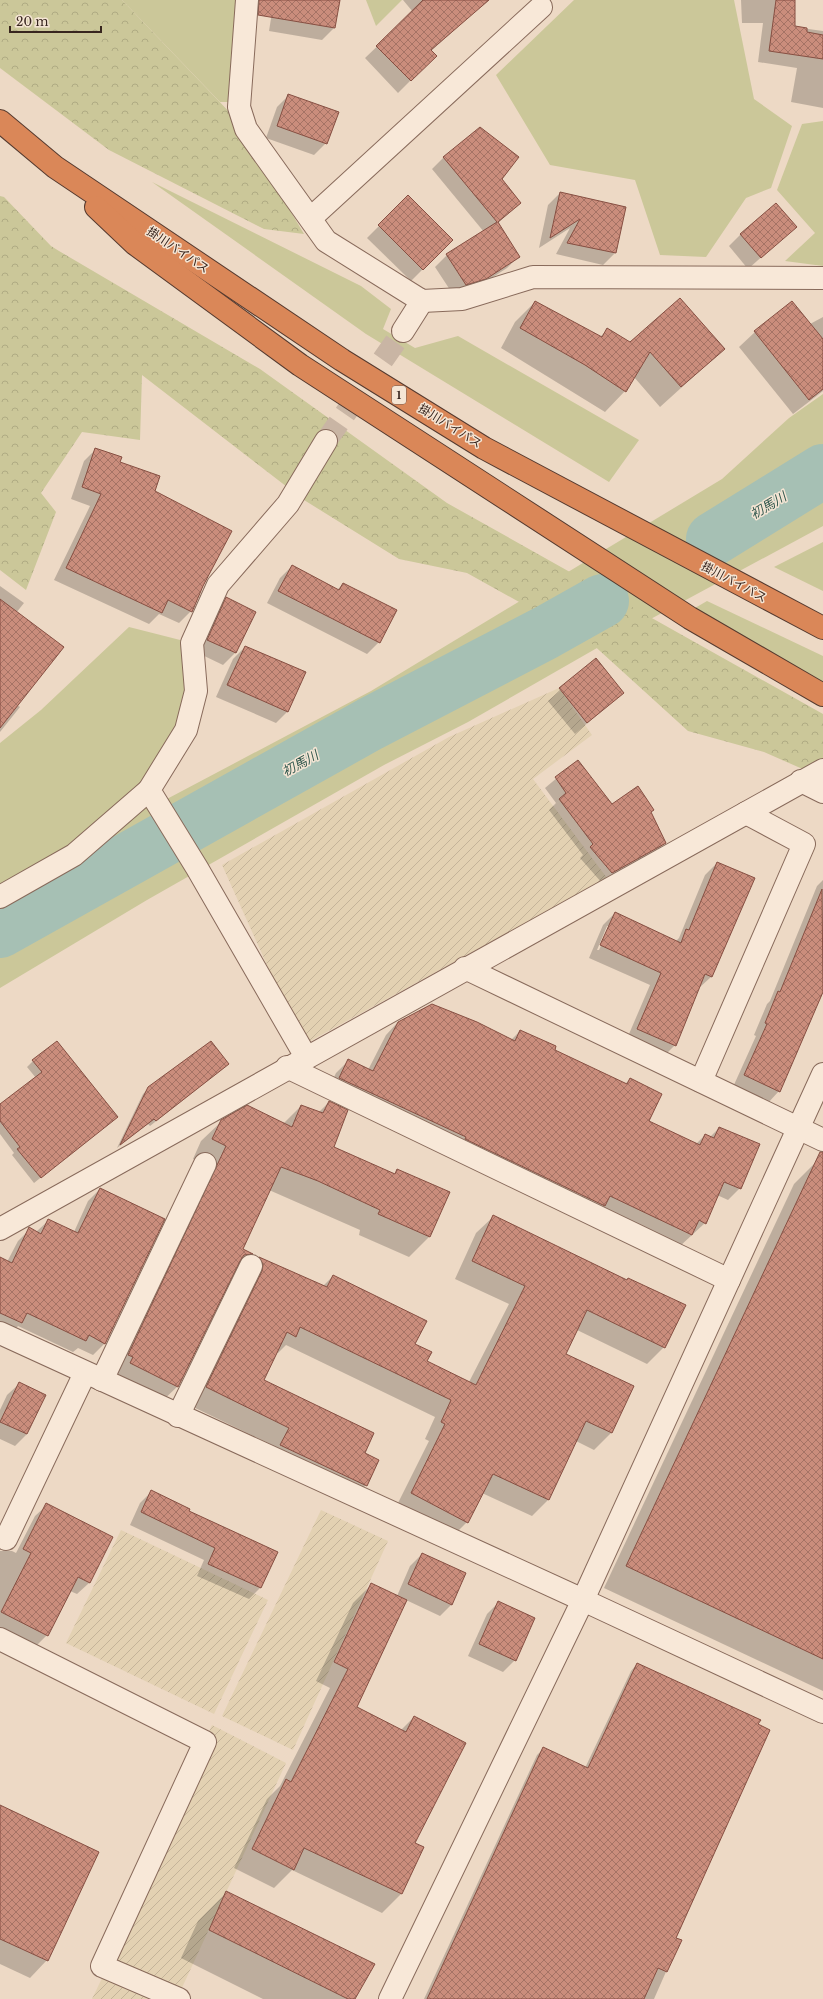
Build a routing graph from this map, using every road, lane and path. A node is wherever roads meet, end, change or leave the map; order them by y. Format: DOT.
graph roads {
  1 [pos="247,0"];
  2 [pos="541,7"];
  3 [pos="0,121"];
  4 [pos="55,167"];
  5 [pos="311,218"];
  6 [pos="823,278"];
  7 [pos="422,301"];
  8 [pos="403,331"];
  9 [pos="326,441"];
  10 [pos="713,571"];
  11 [pos="823,613"];
  12 [pos="823,628"];
  13 [pos="823,695"];
  14 [pos="823,770"];
  15 [pos="801,781"];
  16 [pos="149,790"];
  17 [pos="823,792"];
  18 [pos="746,813"];
  19 [pos="0,897"];
  20 [pos="466,968"];
  21 [pos="306,1057"];
  22 [pos="287,1067"];
  23 [pos="823,1074"];
  24 [pos="700,1081"];
  25 [pos="798,1128"];
  26 [pos="823,1140"];
  27 [pos="206,1164"];
  28 [pos="0,1229"];
  29 [pos="251,1266"];
  30 [pos="729,1280"];
  31 [pos="0,1333"];
  32 [pos="94,1376"];
  33 [pos="178,1416"];
  34 [pos="6,1540"];
  35 [pos="583,1600"];
  36 [pos="0,1639"];
  37 [pos="823,1712"];
  38 [pos="179,1999"];
  39 [pos="390,1999"];
  1 -- 5 [label="street"];
  2 -- 5 [label="street"];
  3 -- 4 [label="highway, 掛川バイパス / 1"];
  4 -- 10 [label="highway, 掛川バイパス / 1"];
  4 -- 13 [label="highway"];
  5 -- 7 [label="street"];
  6 -- 7 [label="street"];
  7 -- 8 [label="street"];
  9 -- 16 [label="street"];
  10 -- 11 [label="highway"];
  10 -- 12 [label="highway, 掛川バイパス / 1"];
  14 -- 15 [label="street"];
  15 -- 17 [label="street"];
  15 -- 18 [label="street"];
  16 -- 19 [label="street"];
  16 -- 21 [label="street"];
  18 -- 20 [label="street"];
  18 -- 24 [label="street"];
  20 -- 21 [label="street"];
  20 -- 24 [label="street"];
  21 -- 22 [label="street"];
  22 -- 28 [label="street"];
  22 -- 30 [label="street"];
  23 -- 25 [label="street"];
  24 -- 25 [label="street"];
  25 -- 26 [label="street"];
  25 -- 30 [label="street"];
  27 -- 32 [label="street"];
  29 -- 33 [label="street"];
  30 -- 35 [label="street"];
  31 -- 32 [label="street"];
  32 -- 33 [label="street"];
  32 -- 34 [label="street"];
  33 -- 35 [label="street"];
  35 -- 37 [label="street"];
  35 -- 39 [label="street"];
  36 -- 38 [label="street"];
}
